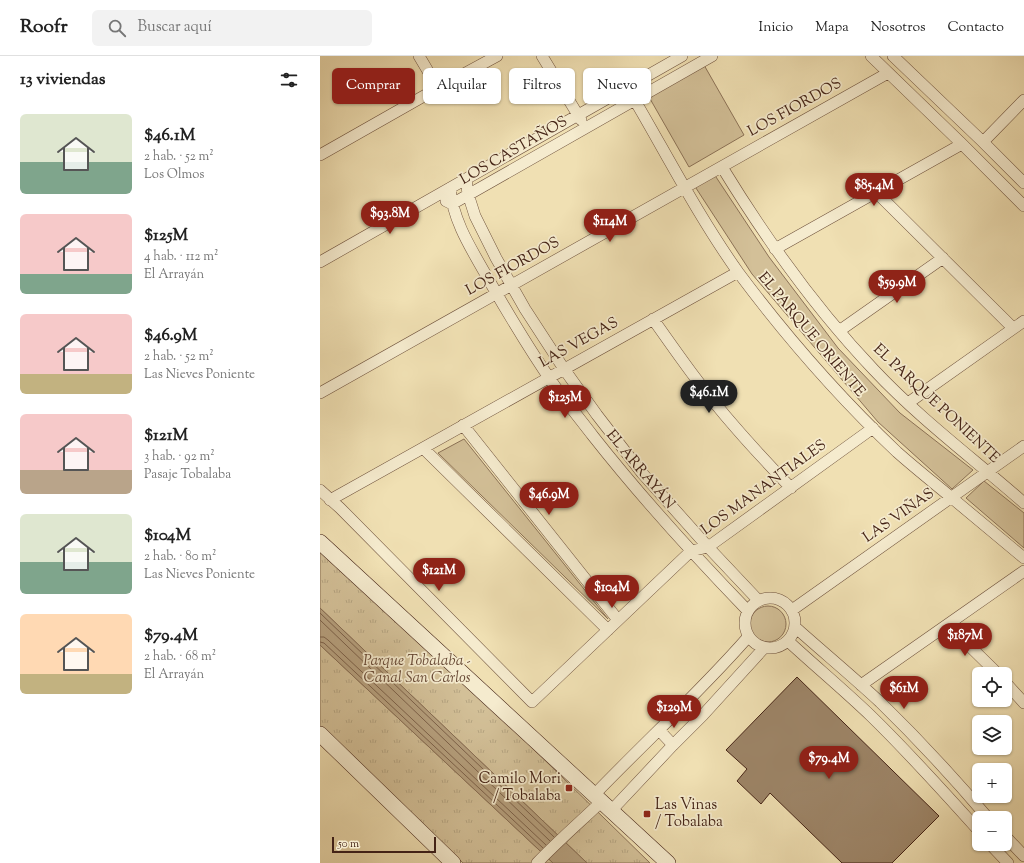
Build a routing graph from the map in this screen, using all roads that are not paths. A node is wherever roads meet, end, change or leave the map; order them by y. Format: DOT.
graph roads {
  1 [pos="419,56"];
  2 [pos="497,56"];
  3 [pos="542,56"];
  4 [pos="682,56"];
  5 [pos="712,56"];
  6 [pos="871,56"];
  7 [pos="893,56"];
  8 [pos="426,68"];
  9 [pos="475,68"];
  10 [pos="651,73"];
  11 [pos="888,73"];
  12 [pos="651,91"];
  13 [pos="423,97"];
  14 [pos="1024,100"];
  15 [pos="597,104"];
  16 [pos="628,104"];
  17 [pos="637,104"];
  18 [pos="578,115"];
  19 [pos="585,128"];
  20 [pos="983,142"];
  21 [pos="962,144"];
  22 [pos="320,155"];
  23 [pos="722,167"];
  24 [pos="466,179"];
  25 [pos="1024,184"];
  26 [pos="685,187"];
  27 [pos="450,188"];
  28 [pos="876,192"];
  29 [pos="468,194"];
  30 [pos="434,197"];
  31 [pos="452,204"];
  32 [pos="1024,206"];
  33 [pos="776,249"];
  34 [pos="943,258"];
  35 [pos="320,262"];
  36 [pos="738,272"];
  37 [pos="511,285"];
  38 [pos="497,293"];
  39 [pos="653,319"];
  40 [pos="1024,321"];
  41 [pos="1013,328"];
  42 [pos="839,331"];
  43 [pos="564,369"];
  44 [pos="549,378"];
  45 [pos="320,393"];
  46 [pos="908,403"];
  47 [pos="463,426"];
  48 [pos="873,428"];
  49 [pos="1024,446"];
  50 [pos="423,448"];
  51 [pos="987,472"];
  52 [pos="791,488"];
  53 [pos="320,490"];
  54 [pos="951,498"];
  55 [pos="330,500"];
  56 [pos="1024,503"];
  57 [pos="320,542"];
  58 [pos="708,547"];
  59 [pos="691,551"];
  60 [pos="1024,558"];
  61 [pos="1024,571"];
  62 [pos="758,600"];
  63 [pos="747,610"];
  64 [pos="792,610"];
  65 [pos="618,620"];
  66 [pos="948,625"];
  67 [pos="795,628"];
  68 [pos="608,630"];
  69 [pos="748,637"];
  70 [pos="788,641"];
  71 [pos="764,648"];
  72 [pos="991,667"];
  73 [pos="861,685"];
  74 [pos="1012,690"];
  75 [pos="1024,703"];
  76 [pos="659,730"];
  77 [pos="320,734"];
  78 [pos="673,745"];
  79 [pos="602,802"];
  80 [pos="982,811"];
  81 [pos="972,823"];
  82 [pos="1012,843"];
  83 [pos="997,851"];
  84 [pos="1024,856"];
  85 [pos="540,861"];
  86 [pos="453,863"];
  87 [pos="668,863"];
  88 [pos="1008,863"];
  1 -- 8 [label="street"];
  2 -- 9 [label="street"];
  3 -- 18 [label="street"];
  4 -- 10 [label="street, LOS CASTAÑOS"];
  5 -- 12 [label="street, LOS CASTAÑOS"];
  6 -- 11 [label="street"];
  7 -- 20 [label="street"];
  11 -- 21 [label="street"];
  11 -- 23 [label="street, LOS FIORDOS"];
  13 -- 22 [label="street"];
  14 -- 20 [label="street"];
  15 -- 18 [label="street, LOS CASTAÑOS"];
  16 -- 19 [label="street, LOS CASTAÑOS"];
  17 -- 26 [label="street, EL PARQUE ORIENTE"];
  18 -- 19 [label="street"];
  18 -- 24 [label="street, LOS CASTAÑOS"];
  19 -- 29 [label="street, LOS CASTAÑOS"];
  20 -- 25 [label="street"];
  21 -- 28 [label="street"];
  21 -- 32 [label="street"];
  23 -- 26 [label="street, LOS FIORDOS"];
  23 -- 33 [label="street, EL PARQUE PONIENTE"];
  24 -- 27 [label="street, LOS CASTAÑOS"];
  24 -- 29 [label="street, EL ARRAYÁN"];
  26 -- 36 [label="street, EL PARQUE ORIENTE"];
  26 -- 37 [label="street, LOS FIORDOS"];
  27 -- 30 [label="street, LOS CASTAÑOS"];
  27 -- 31 [label="street, EL ARRAYÁN"];
  28 -- 33 [label="street"];
  28 -- 34 [label="street"];
  29 -- 31 [label="street, LOS CASTAÑOS"];
  29 -- 37 [label="street, EL ARRAYÁN"];
  30 -- 31 [label="street, LOS CASTAÑOS"];
  30 -- 35 [label="street, LOS CASTAÑOS"];
  31 -- 38 [label="street, EL ARRAYÁN"];
  33 -- 42 [label="street, EL PARQUE PONIENTE"];
  34 -- 41 [label="street"];
  34 -- 42 [label="street"];
  36 -- 39 [label="street, LAS VEGAS"];
  36 -- 48 [label="street, EL PARQUE ORIENTE"];
  37 -- 38 [label="street, LOS FIORDOS"];
  37 -- 43 [label="street, EL ARRAYÁN"];
  38 -- 44 [label="street, EL ARRAYÁN"];
  38 -- 45 [label="street, LOS FIORDOS"];
  39 -- 43 [label="street, LAS VEGAS"];
  39 -- 52 [label="street"];
  40 -- 41 [label="street"];
  41 -- 46 [label="street"];
  42 -- 46 [label="street, EL PARQUE PONIENTE"];
  43 -- 44 [label="street, LAS VEGAS"];
  43 -- 58 [label="street, EL ARRAYÁN"];
  44 -- 47 [label="street, LAS VEGAS"];
  44 -- 59 [label="street, EL ARRAYÁN"];
  46 -- 51 [label="street, EL PARQUE PONIENTE"];
  47 -- 50 [label="street, LAS VEGAS"];
  47 -- 65 [label="street"];
  48 -- 52 [label="street, LOS MANANTIALES"];
  48 -- 54 [label="street, EL PARQUE ORIENTE"];
  49 -- 51 [label="street, LAS VIÑAS"];
  50 -- 55 [label="street, LAS VEGAS"];
  50 -- 68 [label="street"];
  51 -- 54 [label="street, LAS VIÑAS"];
  51 -- 56 [label="street, EL PARQUE PONIENTE"];
  52 -- 58 [label="street, LOS MANANTIALES"];
  53 -- 55 [label="street"];
  54 -- 60 [label="street, EL PARQUE ORIENTE"];
  54 -- 64 [label="street, LAS VIÑAS"];
  55 -- 68 [label="street, LOS MANANTIALES"];
  57 -- 79 [label="main road"];
  58 -- 59 [label="street, LOS MANANTIALES"];
  58 -- 62 [label="street, EL ARRAYÁN"];
  59 -- 63 [label="street, EL ARRAYÁN"];
  59 -- 65 [label="street, LOS MANANTIALES"];
  61 -- 66 [label="street"];
  62 -- 63 [label="street"];
  62 -- 64 [label="street"];
  63 -- 69 [label="street"];
  64 -- 67 [label="street"];
  65 -- 68 [label="street, LOS MANANTIALES"];
  66 -- 72 [label="street"];
  66 -- 73 [label="street"];
  67 -- 70 [label="street"];
  67 -- 73 [label="street"];
  69 -- 71 [label="street"];
  69 -- 76 [label="street"];
  70 -- 71 [label="street"];
  70 -- 81 [label="street"];
  71 -- 78 [label="street"];
  73 -- 80 [label="street"];
  74 -- 75 [label="street"];
  76 -- 78 [label="street"];
  76 -- 79 [label="street"];
  77 -- 86 [label="main road"];
  78 -- 79 [label="street"];
  79 -- 85 [label="street"];
  79 -- 87 [label="main road"];
  82 -- 84 [label="street"];
  83 -- 88 [label="street"];
}
